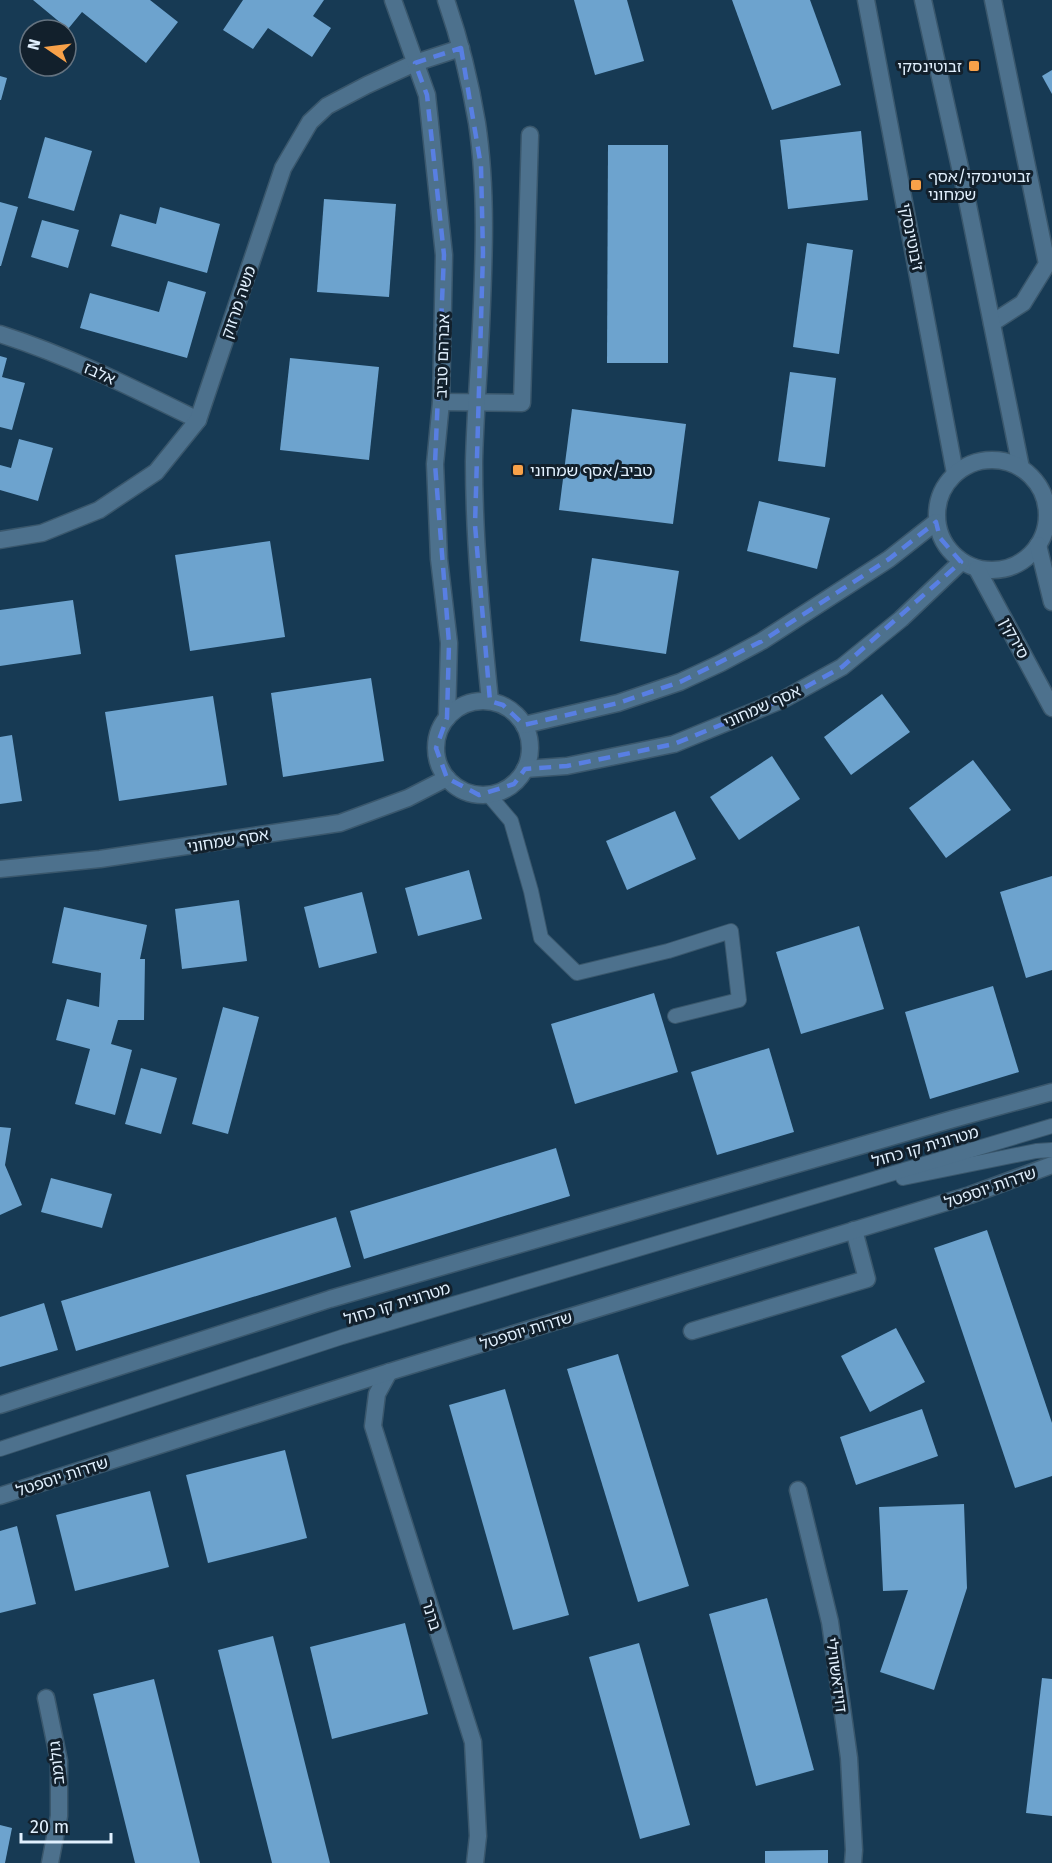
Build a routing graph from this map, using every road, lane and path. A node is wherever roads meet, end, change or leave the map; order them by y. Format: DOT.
graph roads {
  1 [pos="393,0"];
  2 [pos="446,0"];
  3 [pos="867,0"];
  4 [pos="923,0"];
  5 [pos="993,0"];
  6 [pos="461,48"];
  7 [pos="416,63"];
  8 [pos="530,135"];
  9 [pos="992,323"];
  10 [pos="0,334"];
  11 [pos="441,402"];
  12 [pos="476,403"];
  13 [pos="198,420"];
  14 [pos="1021,468"];
  15 [pos="956,473"];
  16 [pos="936,522"];
  17 [pos="0,540"];
  18 [pos="1038,545"];
  19 [pos="961,562"];
  20 [pos="977,569"];
  21 [pos="1052,602"];
  22 [pos="490,701"];
  23 [pos="1052,708"];
  24 [pos="447,718"];
  25 [pos="524,725"];
  26 [pos="525,769"];
  27 [pos="447,778"];
  28 [pos="488,794"];
  29 [pos="0,868"];
  30 [pos="675,1016"];
  31 [pos="1052,1092"];
  32 [pos="1052,1126"];
  33 [pos="1052,1149"];
  34 [pos="1052,1165"];
  35 [pos="807,1198"];
  36 [pos="854,1230"];
  37 [pos="692,1331"];
  38 [pos="389,1372"];
  39 [pos="0,1405"];
  40 [pos="0,1449"];
  41 [pos="798,1490"];
  42 [pos="0,1496"];
  43 [pos="46,1698"];
  44 [pos="50,1863"];
  45 [pos="475,1863"];
  46 [pos="853,1863"];
  1 -- 7 [label="street, אברהם טביב"];
  2 -- 6 [label="street"];
  3 -- 15 [label="street, ז'בוטינסקי"];
  4 -- 9 [label="street"];
  5 -- 9 [label="street"];
  6 -- 7 [label="street, משה מרזוק"];
  6 -- 12 [label="street"];
  7 -- 11 [label="street, אברהם טביב"];
  7 -- 13 [label="street, משה מרזוק"];
  8 -- 12 [label="street"];
  9 -- 14 [label="street"];
  10 -- 13 [label="street, אלבז"];
  11 -- 12 [label="street"];
  11 -- 24 [label="street, אברהם טביב"];
  12 -- 22 [label="street"];
  13 -- 17 [label="street, משה מרזוק"];
  14 -- 15 [label="street"];
  14 -- 18 [label="street"];
  15 -- 16 [label="street"];
  16 -- 19 [label="street"];
  16 -- 25 [label="street"];
  18 -- 20 [label="street"];
  18 -- 21 [label="street"];
  19 -- 20 [label="street"];
  19 -- 26 [label="street, אסף שמחוני"];
  20 -- 23 [label="street, סירקין"];
  22 -- 24 [label="street"];
  22 -- 25 [label="street"];
  24 -- 27 [label="street"];
  25 -- 26 [label="street"];
  26 -- 28 [label="street"];
  27 -- 28 [label="street"];
  27 -- 29 [label="street, אסף שמחוני"];
  28 -- 30 [label="lane"];
  31 -- 39 [label="street"];
  32 -- 35 [label="lane, מטרונית קו כחול"];
  33 -- 35 [label="lane, מטרונית קו כחול"];
  34 -- 36 [label="street, שדרות יוספטל"];
  35 -- 40 [label="lane, מטרונית קו כחול"];
  36 -- 37 [label="street"];
  36 -- 38 [label="street, שדרות יוספטל"];
  38 -- 42 [label="street, שדרות יוספטל"];
  38 -- 45 [label="street, ברנר"];
  41 -- 46 [label="street, דוידאשווילי"];
  43 -- 44 [label="street, גולומב"];
}
